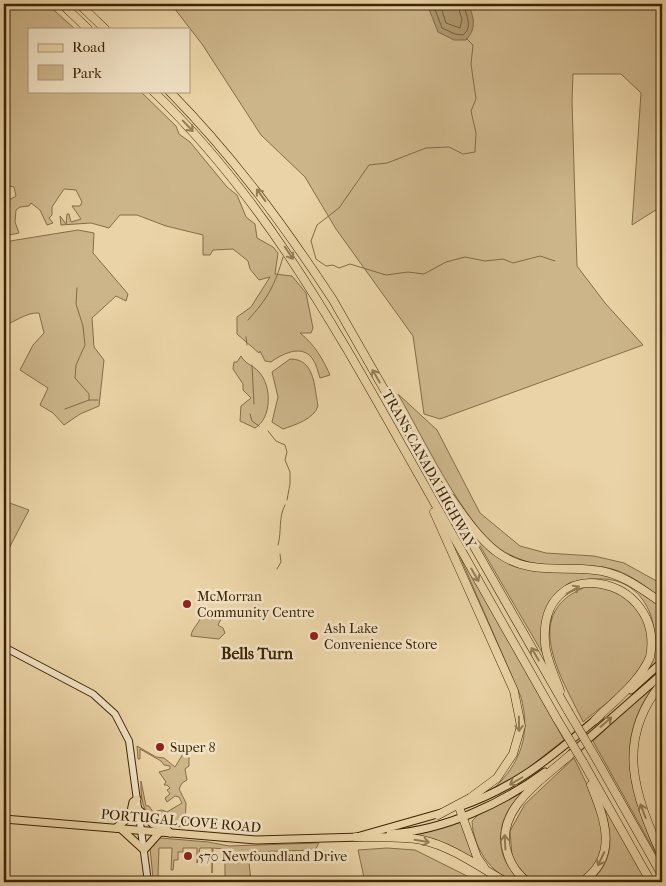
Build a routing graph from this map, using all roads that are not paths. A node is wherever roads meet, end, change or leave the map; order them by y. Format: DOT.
graph roads {
  1 [pos="62,4"];
  2 [pos="79,4"];
  3 [pos="87,28"];
  4 [pos="104,28"];
  5 [pos="155,92"];
  6 [pos="170,92"];
  7 [pos="426,462"];
  8 [pos="415,469"];
  9 [pos="660,602"];
  10 [pos="4,647"];
  11 [pos="662,662"];
  12 [pos="662,674"];
  13 [pos="662,683"];
  14 [pos="568,711"];
  15 [pos="595,720"];
  16 [pos="570,755"];
  17 [pos="582,762"];
  18 [pos="137,799"];
  19 [pos="459,807"];
  20 [pos="138,809"];
  21 [pos="438,815"];
  22 [pos="462,817"];
  23 [pos="4,819"];
  24 [pos="118,828"];
  25 [pos="141,830"];
  26 [pos="160,832"];
  27 [pos="170,833"];
  28 [pos="356,837"];
  29 [pos="144,850"];
  30 [pos="662,856"];
  31 [pos="494,875"];
  32 [pos="662,875"];
  33 [pos="148,882"];
  34 [pos="506,882"];
  35 [pos="528,882"];
  36 [pos="582,882"];
  37 [pos="651,882"];
  1 -- 3 [label="highway"];
  2 -- 4 [label="highway"];
  5 -- 8 [label="highway, TRANS CANADA HIGHWAY, one-way"];
  7 -- 6 [label="highway, TRANS CANADA HIGHWAY, one-way"];
  7 -- 9 [label="highway"];
  14 -- 7 [label="highway, TRANS CANADA HIGHWAY, one-way"];
  8 -- 17 [label="highway, TRANS CANADA HIGHWAY, one-way, bridge"];
  8 -- 21 [label="highway, one-way"];
  10 -- 18 [label="street"];
  11 -- 15 [label="main road, PORTUGAL COVE ROAD"];
  16 -- 12 [label="main road, PORTUGAL COVE ROAD, one-way"];
  30 -- 13 [label="highway, one-way"];
  14 -- 15 [label="highway, one-way"];
  14 -- 32 [label="highway, TRANS CANADA HIGHWAY, bridge"];
  15 -- 19 [label="main road, PORTUGAL COVE ROAD, one-way"];
  16 -- 22 [label="main road, PORTUGAL COVE ROAD"];
  35 -- 16 [label="highway, one-way"];
  17 -- 36 [label="highway, one-way"];
  17 -- 37 [label="highway, TRANS CANADA HIGHWAY"];
  18 -- 20 [label="street"];
  18 -- 24 [label="main road"];
  19 -- 21 [label="main road, PORTUGAL COVE ROAD"];
  19 -- 22 [label="highway"];
  20 -- 25 [label="street"];
  20 -- 27 [label="main road"];
  21 -- 28 [label="main road, PORTUGAL COVE ROAD"];
  22 -- 28 [label="main road, PORTUGAL COVE ROAD"];
  22 -- 31 [label="highway"];
  23 -- 24 [label="main road, PORTUGAL COVE ROAD"];
  24 -- 25 [label="main road, PORTUGAL COVE ROAD"];
  24 -- 29 [label="main road"];
  25 -- 26 [label="main road, PORTUGAL COVE ROAD"];
  25 -- 29 [label="street"];
  26 -- 27 [label="main road, PORTUGAL COVE ROAD"];
  26 -- 29 [label="main road"];
  27 -- 28 [label="main road, PORTUGAL COVE ROAD"];
  28 -- 31 [label="highway, one-way"];
  29 -- 33 [label="street"];
  31 -- 34 [label="highway"];
}
